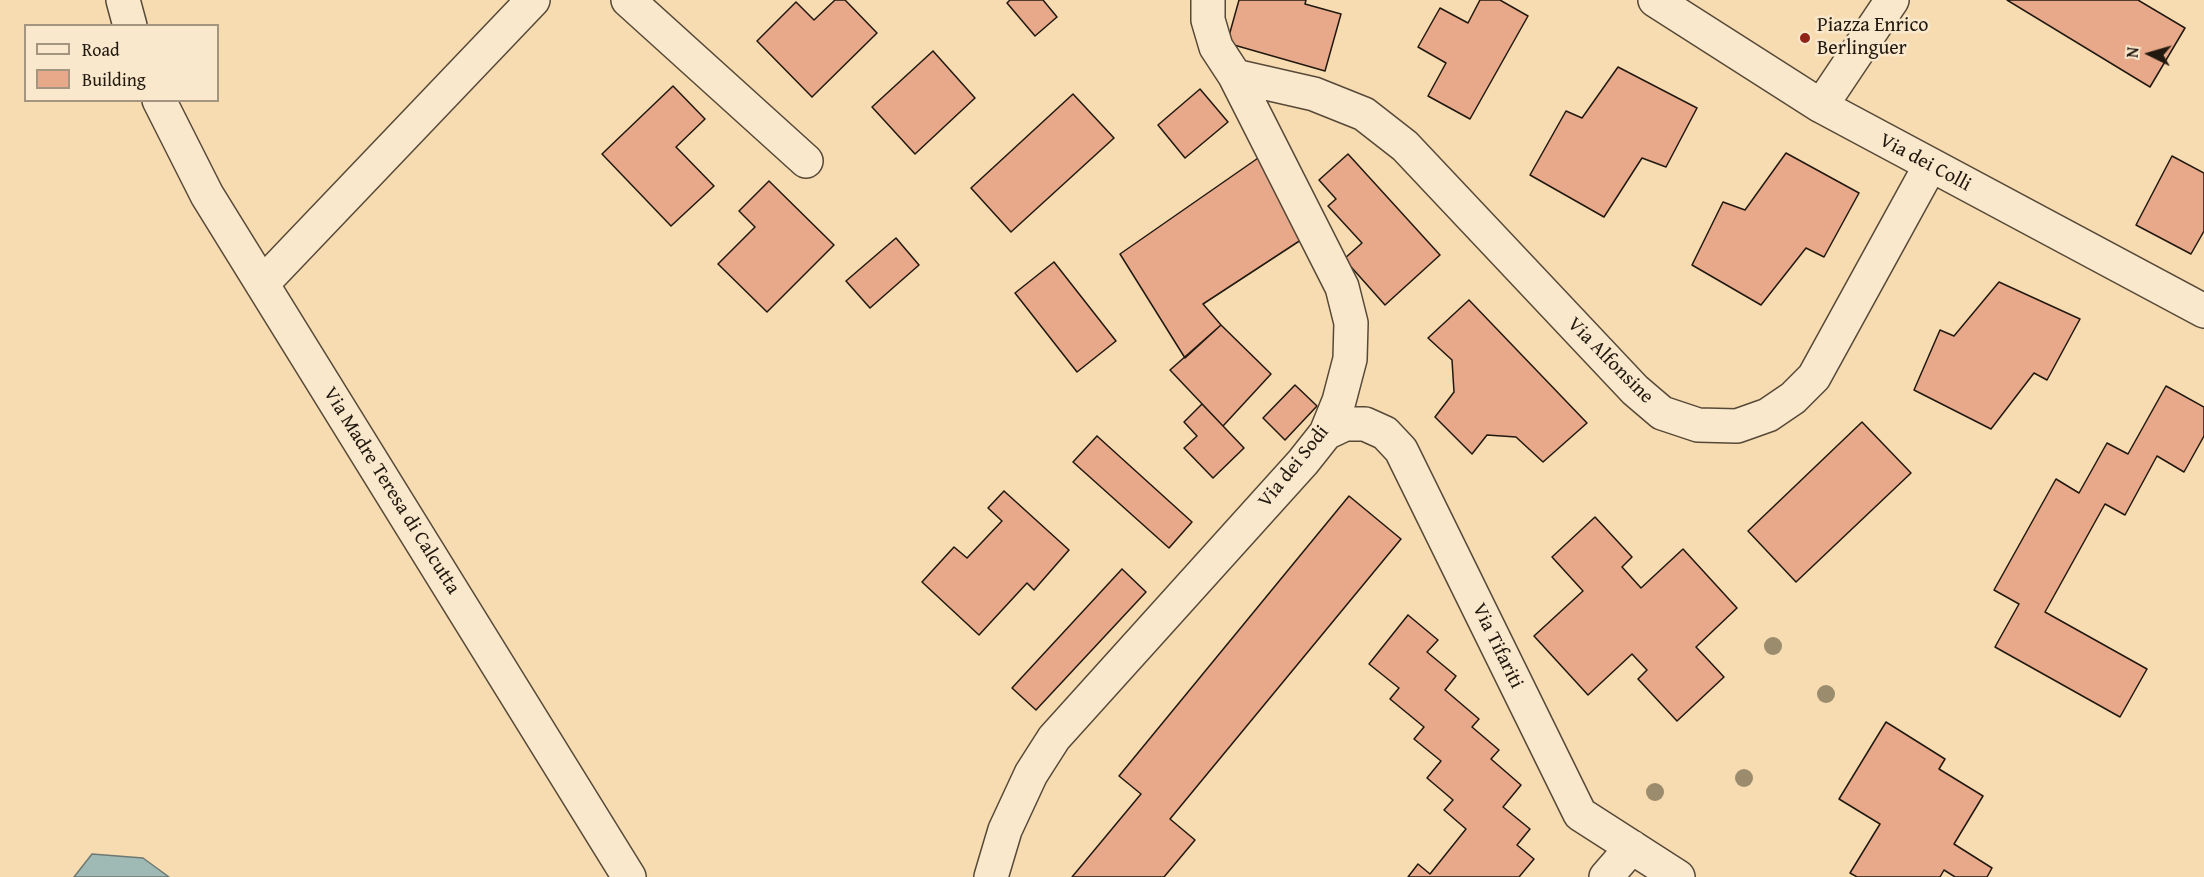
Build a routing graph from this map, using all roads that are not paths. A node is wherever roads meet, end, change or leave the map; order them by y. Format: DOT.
graph roads {
  1 [pos="123,0"];
  2 [pos="533,0"];
  3 [pos="628,0"];
  4 [pos="1208,0"];
  5 [pos="1655,0"];
  6 [pos="1892,0"];
  7 [pos="129,24"];
  8 [pos="1235,76"];
  9 [pos="160,102"];
  10 [pos="1821,106"];
  11 [pos="806,161"];
  12 [pos="1930,166"];
  13 [pos="262,284"];
  14 [pos="2204,311"];
  15 [pos="1326,433"];
  16 [pos="1632,848"];
  17 [pos="629,877"];
  18 [pos="991,877"];
  19 [pos="1606,877"];
  20 [pos="1678,877"];
  1 -- 7 [label="street"];
  2 -- 13 [label="street"];
  3 -- 11 [label="street"];
  4 -- 8 [label="street, Via dei Sodi"];
  5 -- 10 [label="street, Via dei Colli"];
  6 -- 10 [label="street"];
  8 -- 12 [label="street, Via Alfonsine"];
  8 -- 15 [label="street, Via dei Sodi"];
  9 -- 13 [label="street, Via Madre Teresa di Calcutta"];
  10 -- 12 [label="street, Via dei Colli"];
  12 -- 14 [label="street, Via dei Colli"];
  13 -- 17 [label="street, Via Madre Teresa di Calcutta"];
  15 -- 16 [label="street, Via Tifariti"];
  15 -- 18 [label="street, Via dei Sodi"];
  16 -- 19 [label="street"];
  16 -- 20 [label="street, Via Tifariti"];
}
